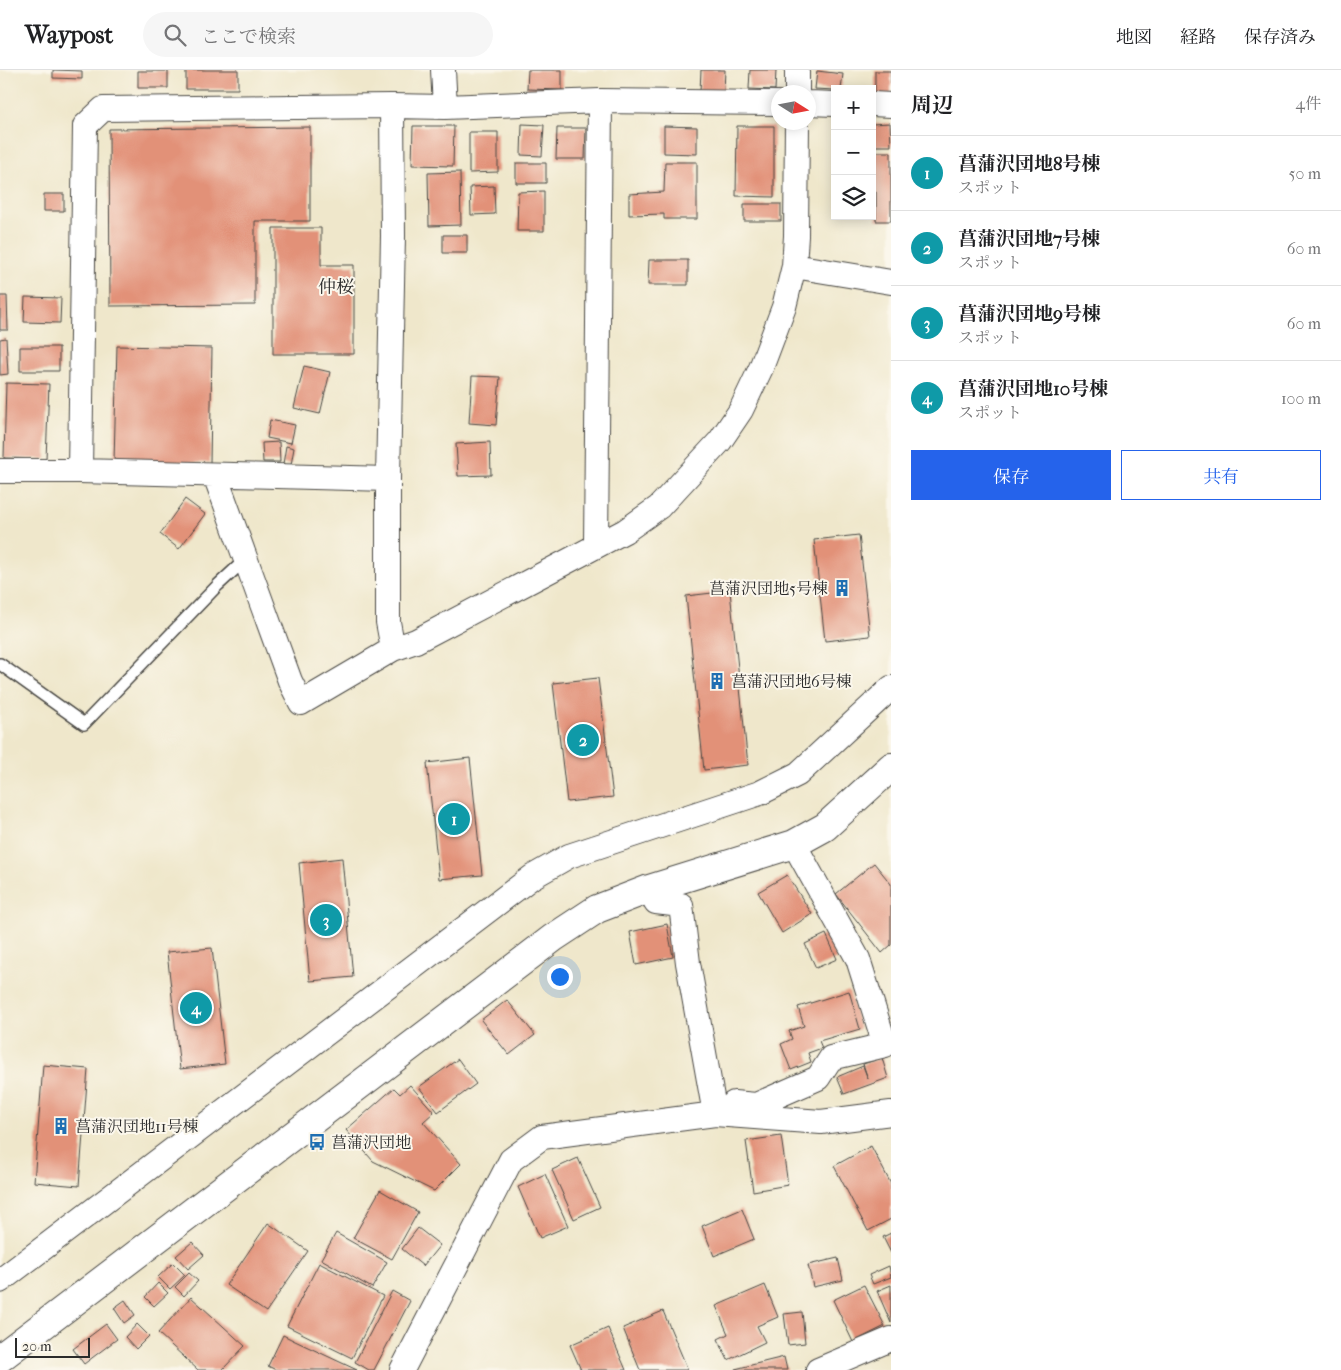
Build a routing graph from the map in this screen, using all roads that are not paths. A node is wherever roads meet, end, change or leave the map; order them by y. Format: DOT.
graph roads {
  1 [pos="443,70"];
  2 [pos="797,70"];
  3 [pos="797,85"];
  4 [pos="600,101"];
  5 [pos="771,103"];
  6 [pos="816,103"];
  7 [pos="831,104"];
  8 [pos="876,104"];
  9 [pos="891,105"];
  10 [pos="392,106"];
  11 [pos="445,107"];
  12 [pos="797,130"];
  13 [pos="794,266"];
  14 [pos="891,282"];
  15 [pos="0,471"];
  16 [pos="80,471"];
  17 [pos="216,475"];
  18 [pos="388,479"];
  19 [pos="596,546"];
  20 [pos="245,560"];
  21 [pos="393,649"];
  22 [pos="0,664"];
  23 [pos="891,688"];
  24 [pos="891,766"];
  25 [pos="794,844"];
  26 [pos="650,889"];
  27 [pos="714,1108"];
  28 [pos="891,1113"];
  29 [pos="0,1281"];
  30 [pos="891,1339"];
  31 [pos="0,1358"];
  32 [pos="402,1370"];
  33 [pos="818,1370"];
  1 -- 11 [label="street"];
  2 -- 3 [label="street"];
  4 -- 5 [label="street"];
  4 -- 11 [label="street"];
  4 -- 19 [label="street"];
  6 -- 7 [label="street"];
  8 -- 9 [label="street"];
  10 -- 11 [label="street"];
  10 -- 16 [label="street"];
  10 -- 18 [label="street"];
  12 -- 13 [label="street"];
  13 -- 14 [label="street"];
  13 -- 19 [label="street"];
  15 -- 16 [label="street"];
  16 -- 17 [label="street"];
  17 -- 18 [label="street"];
  17 -- 20 [label="street"];
  18 -- 21 [label="street"];
  19 -- 21 [label="street"];
  20 -- 21 [label="street"];
  20 -- 22 [label="lane"];
  23 -- 29 [label="street"];
  24 -- 25 [label="street"];
  25 -- 26 [label="street"];
  25 -- 27 [label="street"];
  26 -- 27 [label="street"];
  26 -- 31 [label="street"];
  27 -- 28 [label="street"];
  27 -- 32 [label="street"];
  30 -- 33 [label="street"];
}
